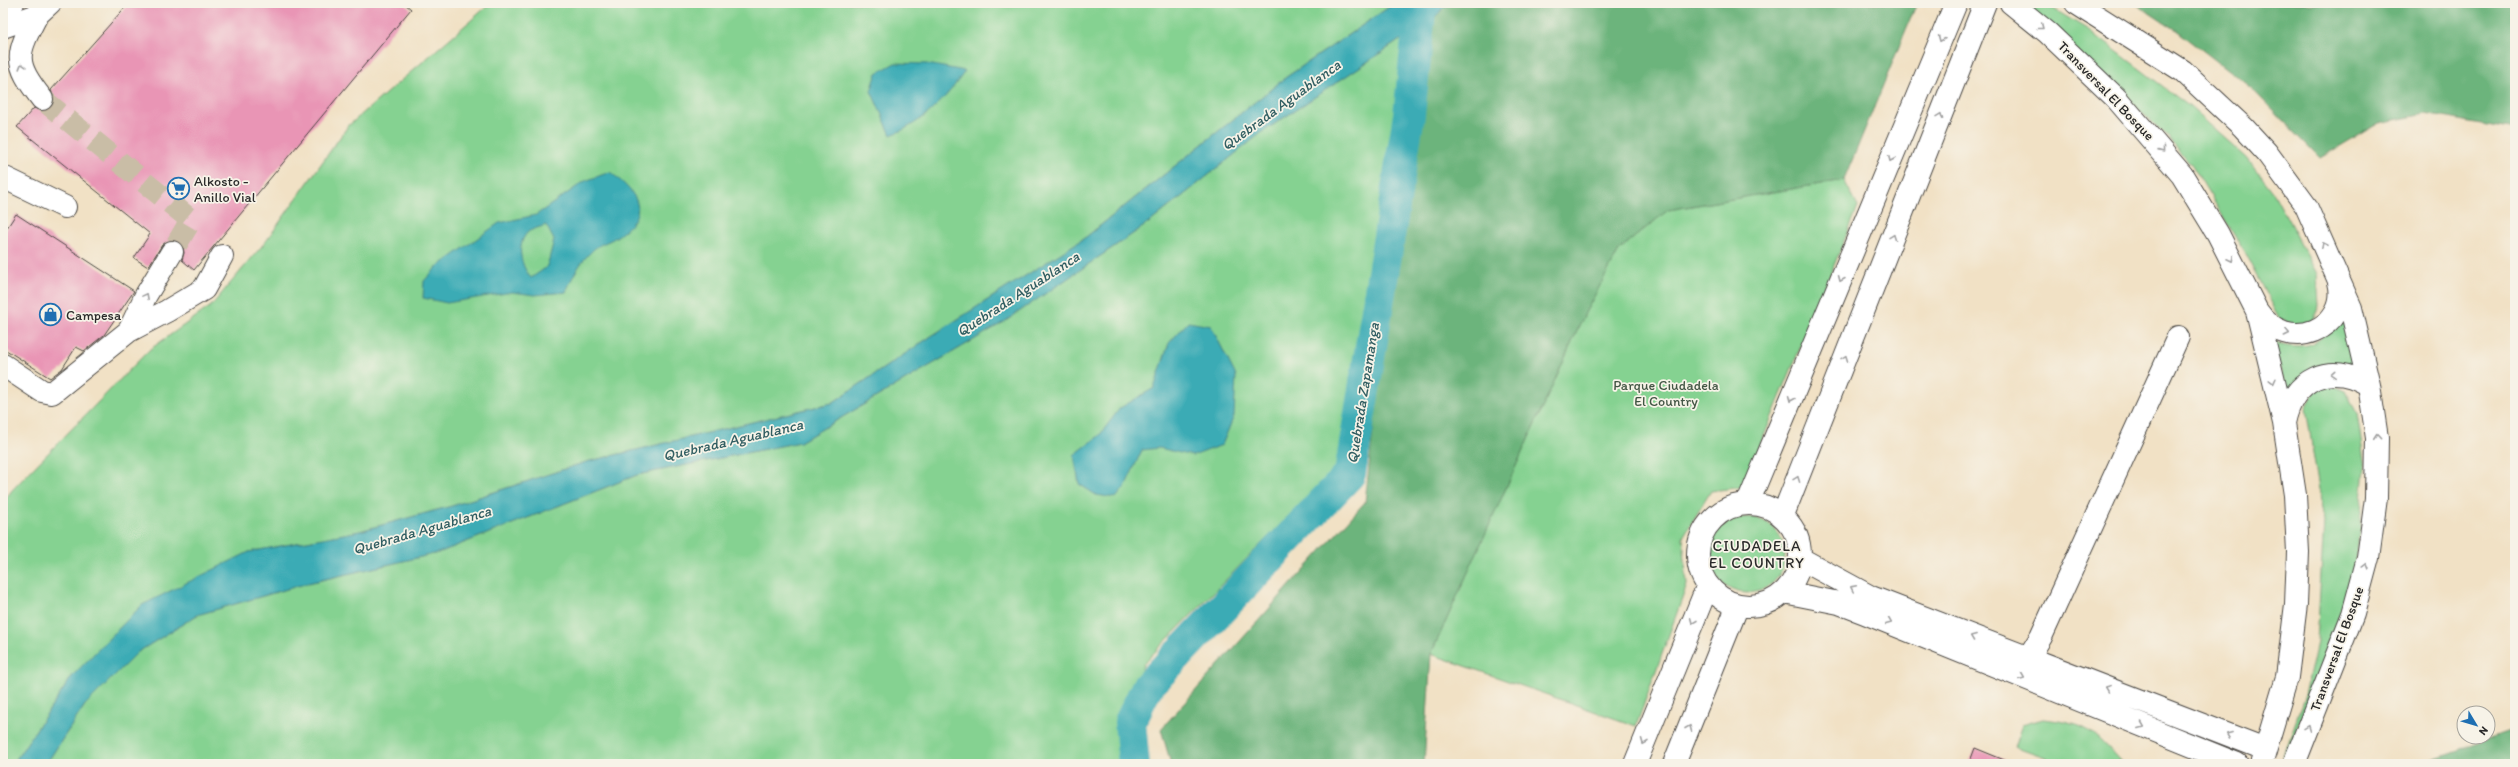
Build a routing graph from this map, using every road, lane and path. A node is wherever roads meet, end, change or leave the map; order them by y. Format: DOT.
graph roads {
  1 [pos="13,3"];
  2 [pos="1956,3"];
  3 [pos="1985,3"];
  4 [pos="2010,3"];
  5 [pos="2076,3"];
  6 [pos="44,9"];
  7 [pos="3,14"];
  8 [pos="3,27"];
  9 [pos="42,99"];
  10 [pos="3,177"];
  11 [pos="65,207"];
  12 [pos="172,252"];
  13 [pos="222,256"];
  14 [pos="2337,273"];
  15 [pos="2256,311"];
  16 [pos="129,331"];
  17 [pos="2178,337"];
  18 [pos="3,365"];
  19 [pos="2369,385"];
  20 [pos="2284,423"];
  21 [pos="1748,503"];
  22 [pos="1783,515"];
  23 [pos="1801,559"];
  24 [pos="1708,585"];
  25 [pos="1784,592"];
  26 [pos="1738,605"];
  27 [pos="1996,656"];
  28 [pos="2028,658"];
  29 [pos="2263,757"];
  30 [pos="1635,764"];
  31 [pos="1674,764"];
  32 [pos="2237,764"];
  33 [pos="2294,764"];
  1 -- 7 [label="main road"];
  2 -- 21 [label="main road, one-way"];
  22 -- 3 [label="main road, one-way"];
  4 -- 15 [label="main road, Transversal El Bosque, one-way"];
  14 -- 5 [label="main road, Transversal El Bosque, one-way"];
  6 -- 8 [label="main road"];
  9 -- 6 [label="main road, one-way"];
  10 -- 11 [label="main road"];
  16 -- 12 [label="main road, one-way"];
  13 -- 16 [label="main road"];
  15 -- 14 [label="main road, one-way"];
  14 -- 19 [label="main road, Transversal El Bosque"];
  15 -- 20 [label="main road, Transversal El Bosque, one-way"];
  16 -- 18 [label="main road"];
  17 -- 28 [label="main road"];
  19 -- 20 [label="main road, one-way"];
  33 -- 19 [label="main road, Transversal El Bosque, one-way"];
  20 -- 29 [label="main road, Transversal El Bosque"];
  21 -- 22 [label="main road"];
  21 -- 24 [label="main road"];
  22 -- 23 [label="main road"];
  23 -- 25 [label="main road"];
  27 -- 23 [label="main road, one-way"];
  24 -- 26 [label="main road"];
  24 -- 30 [label="main road, one-way"];
  25 -- 26 [label="main road"];
  25 -- 27 [label="main road, one-way"];
  31 -- 26 [label="main road, one-way"];
  27 -- 28 [label="main road"];
  27 -- 32 [label="main road, one-way"];
  29 -- 28 [label="main road, one-way"];
}
